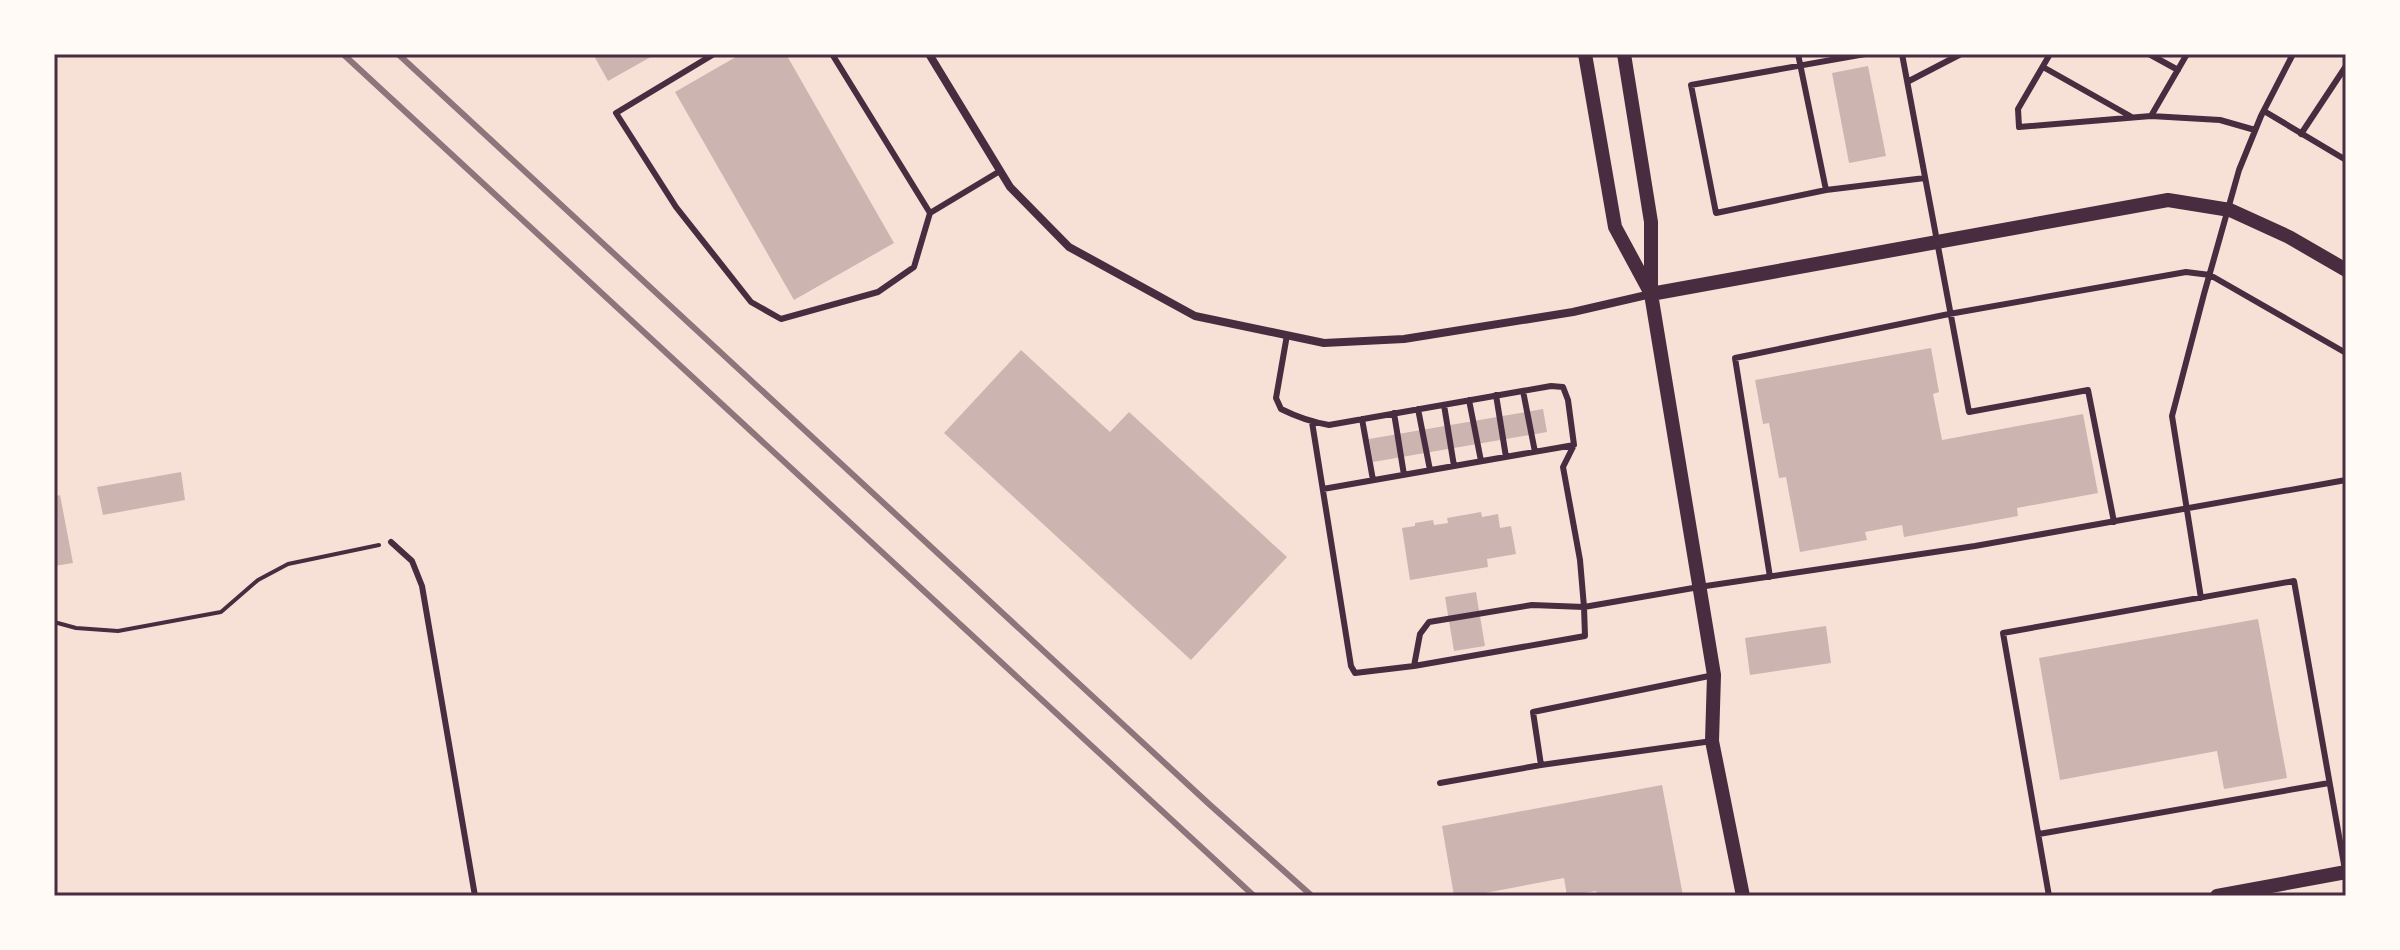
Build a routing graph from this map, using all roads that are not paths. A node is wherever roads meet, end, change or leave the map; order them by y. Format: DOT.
graph roads {
  1 [pos="714,54"];
  2 [pos="832,54"];
  3 [pos="929,54"];
  4 [pos="1585,54"];
  5 [pos="1624,54"];
  6 [pos="1798,54"];
  7 [pos="1865,54"];
  8 [pos="1902,54"];
  9 [pos="1961,54"];
  10 [pos="2050,54"];
  11 [pos="2149,54"];
  12 [pos="2187,54"];
  13 [pos="2293,54"];
  14 [pos="1800,64"];
  15 [pos="2346,66"];
  16 [pos="2043,67"];
  17 [pos="2178,70"];
  18 [pos="1909,81"];
  19 [pos="2264,111"];
  20 [pos="2151,116"];
  21 [pos="2131,117"];
  22 [pos="2255,130"];
  23 [pos="2301,134"];
  24 [pos="2346,160"];
  25 [pos="1000,171"];
  26 [pos="1925,178"];
  27 [pos="1826,190"];
  28 [pos="2230,210"];
  29 [pos="930,213"];
  30 [pos="1936,243"];
  31 [pos="2346,270"];
  32 [pos="2210,275"];
  33 [pos="1651,294"];
  34 [pos="1949,314"];
  35 [pos="1287,335"];
  36 [pos="2346,353"];
  37 [pos="1523,391"];
  38 [pos="1496,395"];
  39 [pos="1469,400"];
  40 [pos="1444,405"];
  41 [pos="1418,409"];
  42 [pos="1394,413"];
  43 [pos="1362,419"];
  44 [pos="1312,422"];
  45 [pos="1574,445"];
  46 [pos="1535,452"];
  47 [pos="1506,457"];
  48 [pos="1481,461"];
  49 [pos="1454,466"];
  50 [pos="1430,470"];
  51 [pos="1404,475"];
  52 [pos="1373,480"];
  53 [pos="2346,480"];
  54 [pos="1323,489"];
  55 [pos="2185,509"];
  56 [pos="2114,522"];
  57 [pos="391,542"];
  58 [pos="1770,577"];
  59 [pos="1699,587"];
  60 [pos="2201,598"];
  61 [pos="1584,607"];
  62 [pos="1414,666"];
  63 [pos="1714,675"];
  64 [pos="1712,741"];
  65 [pos="1541,765"];
  66 [pos="1440,783"];
  67 [pos="2329,783"];
  68 [pos="2039,834"];
  69 [pos="2345,872"];
  70 [pos="475,896"];
  71 [pos="1743,896"];
  72 [pos="2049,896"];
  73 [pos="2217,896"];
  1 -- 29 [label="lane"];
  2 -- 29 [label="lane"];
  3 -- 25 [label="street"];
  4 -- 33 [label="street"];
  5 -- 33 [label="street"];
  6 -- 14 [label="lane"];
  7 -- 14 [label="lane"];
  8 -- 18 [label="lane"];
  9 -- 18 [label="lane"];
  10 -- 16 [label="lane"];
  11 -- 17 [label="lane"];
  12 -- 17 [label="lane"];
  13 -- 19 [label="lane"];
  14 -- 27 [label="lane"];
  14 -- 27 [label="lane"];
  15 -- 23 [label="lane"];
  16 -- 21 [label="lane"];
  16 -- 21 [label="lane"];
  17 -- 20 [label="lane"];
  18 -- 26 [label="lane"];
  19 -- 22 [label="lane"];
  19 -- 23 [label="lane"];
  20 -- 21 [label="lane"];
  20 -- 22 [label="lane"];
  22 -- 28 [label="lane"];
  23 -- 24 [label="lane"];
  25 -- 29 [label="lane"];
  25 -- 35 [label="street"];
  26 -- 27 [label="lane"];
  26 -- 30 [label="lane"];
  28 -- 30 [label="street"];
  28 -- 31 [label="street"];
  28 -- 32 [label="lane"];
  30 -- 33 [label="street"];
  30 -- 34 [label="lane"];
  32 -- 34 [label="lane"];
  32 -- 36 [label="lane"];
  32 -- 55 [label="lane"];
  33 -- 35 [label="street"];
  33 -- 59 [label="street"];
  34 -- 56 [label="lane"];
  34 -- 58 [label="lane"];
  35 -- 44 [label="lane"];
  37 -- 38 [label="lane"];
  37 -- 45 [label="lane"];
  37 -- 46 [label="lane"];
  38 -- 39 [label="lane"];
  38 -- 47 [label="lane"];
  39 -- 40 [label="lane"];
  39 -- 48 [label="lane"];
  40 -- 41 [label="lane"];
  40 -- 49 [label="lane"];
  41 -- 42 [label="lane"];
  41 -- 50 [label="lane"];
  42 -- 43 [label="lane"];
  42 -- 51 [label="lane"];
  43 -- 44 [label="lane"];
  43 -- 52 [label="lane"];
  44 -- 54 [label="lane"];
  45 -- 46 [label="lane"];
  45 -- 61 [label="lane"];
  46 -- 47 [label="lane"];
  47 -- 48 [label="lane"];
  48 -- 49 [label="lane"];
  49 -- 50 [label="lane"];
  50 -- 51 [label="lane"];
  51 -- 52 [label="lane"];
  52 -- 54 [label="lane"];
  53 -- 55 [label="lane"];
  54 -- 62 [label="lane"];
  55 -- 56 [label="lane"];
  55 -- 60 [label="lane"];
  56 -- 58 [label="lane"];
  57 -- 70 [label="lane"];
  58 -- 59 [label="lane"];
  59 -- 61 [label="lane"];
  59 -- 63 [label="street"];
  60 -- 67 [label="lane"];
  60 -- 68 [label="lane"];
  61 -- 62 [label="lane"];
  61 -- 62 [label="lane"];
  63 -- 64 [label="street"];
  63 -- 65 [label="lane"];
  64 -- 65 [label="lane"];
  64 -- 71 [label="street"];
  65 -- 66 [label="lane"];
  67 -- 68 [label="lane"];
  67 -- 69 [label="lane"];
  68 -- 72 [label="lane"];
  69 -- 73 [label="street"];
}
